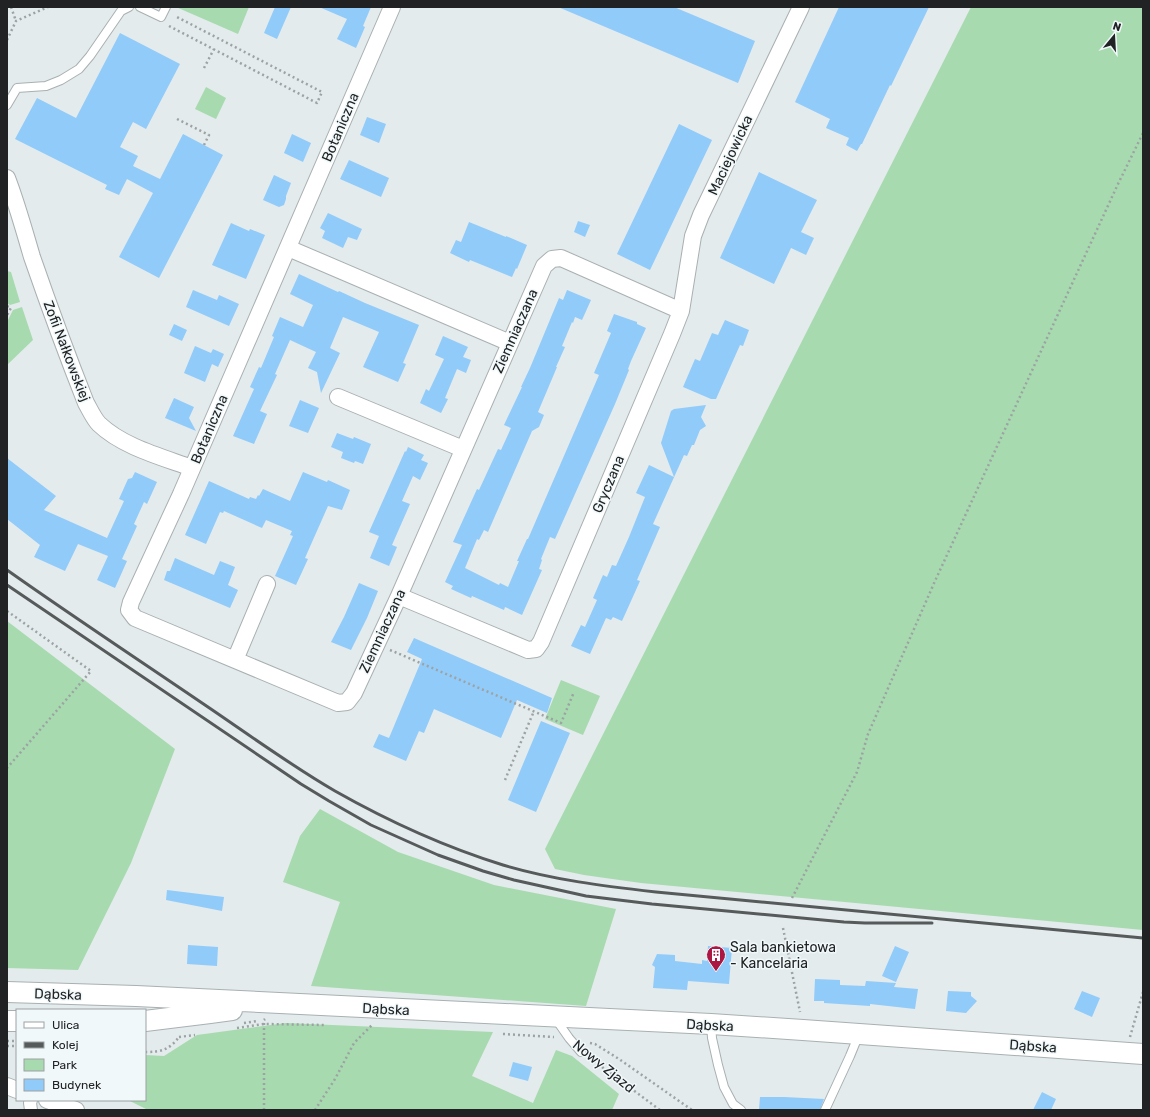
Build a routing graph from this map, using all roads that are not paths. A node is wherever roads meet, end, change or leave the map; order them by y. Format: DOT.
graph roads {
  1 [pos="128,7"];
  2 [pos="140,7"];
  3 [pos="392,7"];
  4 [pos="801,7"];
  5 [pos="164,11"];
  6 [pos="7,105"];
  7 [pos="7,178"];
  8 [pos="288,248"];
  9 [pos="681,311"];
  10 [pos="510,343"];
  11 [pos="338,397"];
  12 [pos="463,449"];
  13 [pos="192,468"];
  14 [pos="267,584"];
  15 [pos="399,596"];
  16 [pos="129,610"];
  17 [pos="235,660"];
  18 [pos="7,992"];
  19 [pos="277,1004"];
  20 [pos="554,1017"];
  21 [pos="146,1021"];
  22 [pos="711,1024"];
  23 [pos="859,1034"];
  24 [pos="582,1052"];
  25 [pos="1134,1053"];
  26 [pos="51,1101"];
  27 [pos="76,1110"];
  28 [pos="741,1110"];
  29 [pos="825,1110"];
  1 -- 6 [label="lane"];
  2 -- 5 [label="lane"];
  3 -- 8 [label="street, Botaniczna"];
  4 -- 9 [label="street, Maciejowicka"];
  7 -- 13 [label="street, Zofii Nałkowskiej"];
  8 -- 10 [label="street"];
  8 -- 13 [label="street, Botaniczna"];
  9 -- 10 [label="street, Ziemniaczana"];
  9 -- 15 [label="street, Gryczana"];
  10 -- 12 [label="street, Ziemniaczana"];
  11 -- 12 [label="street"];
  12 -- 15 [label="street, Ziemniaczana"];
  13 -- 16 [label="street, Botaniczna"];
  14 -- 17 [label="street"];
  15 -- 17 [label="street, Ziemniaczana"];
  16 -- 17 [label="street, Ziemniaczana"];
  18 -- 19 [label="street, Dąbska"];
  19 -- 20 [label="street, Dąbska"];
  19 -- 21 [label="street, Dąbska"];
  20 -- 22 [label="street, Dąbska"];
  20 -- 24 [label="lane, Nowy Zjazd"];
  22 -- 23 [label="street, Dąbska"];
  22 -- 28 [label="lane"];
  23 -- 25 [label="street, Dąbska"];
  23 -- 29 [label="lane"];
  26 -- 27 [label="street"];
}
